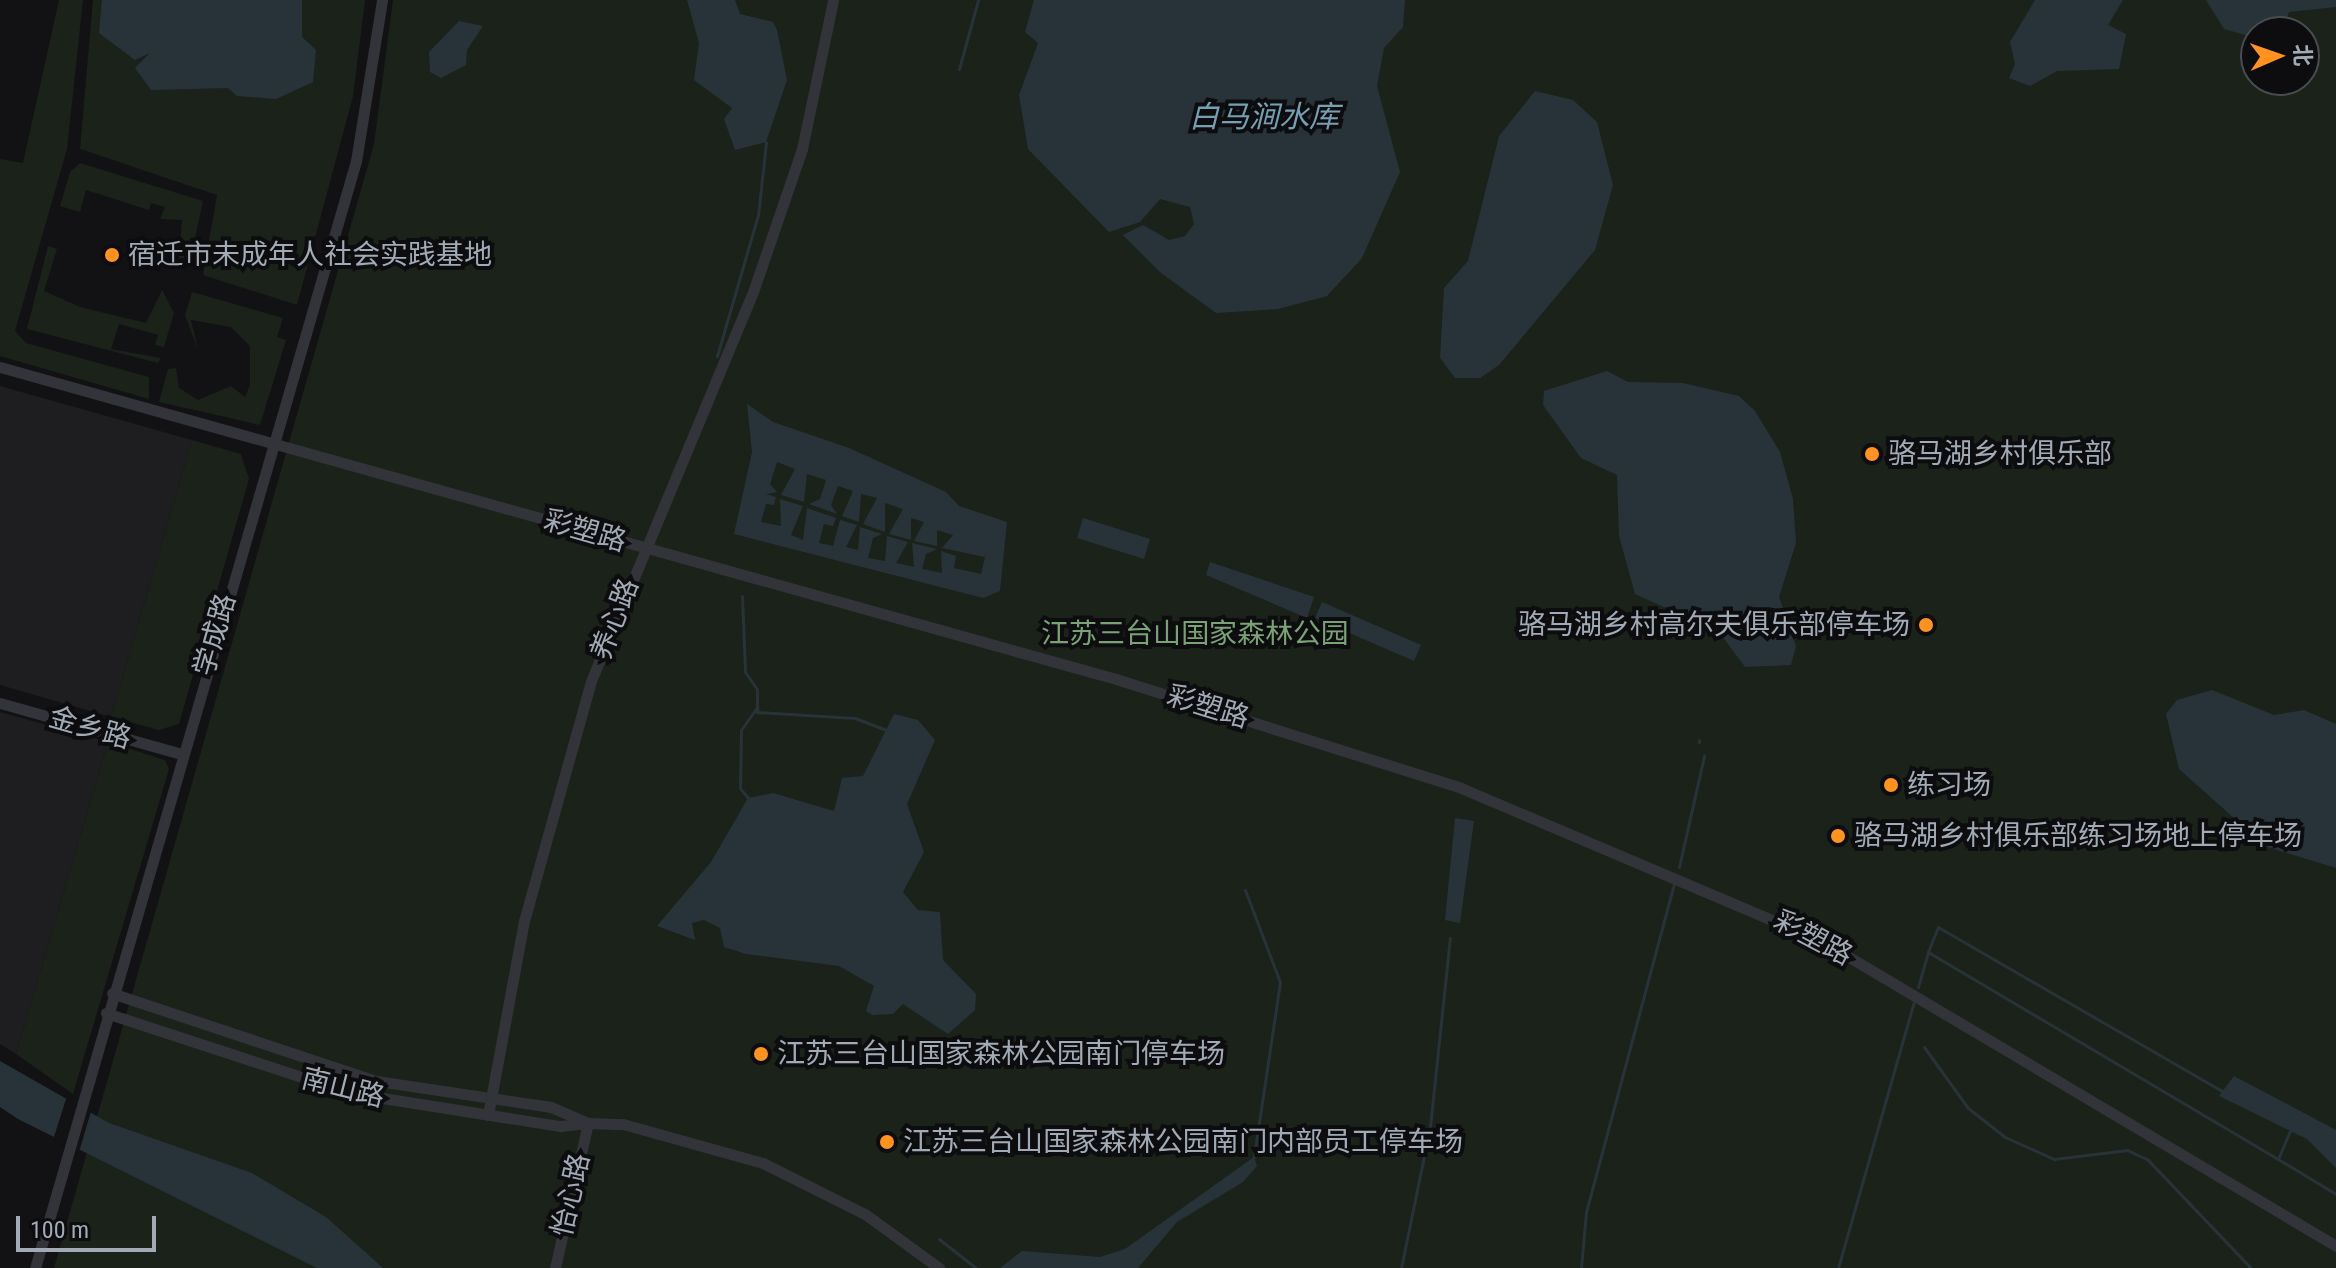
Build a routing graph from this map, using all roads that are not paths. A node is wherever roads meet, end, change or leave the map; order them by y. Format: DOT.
graph roads {
  1 [pos="382,0"];
  2 [pos="833,0"];
  3 [pos="0,367"];
  4 [pos="270,443"];
  5 [pos="643,548"];
  6 [pos="0,703"];
  7 [pos="181,754"];
  8 [pos="112,993"];
  9 [pos="106,1013"];
  10 [pos="490,1099"];
  11 [pos="488,1115"];
  12 [pos="588,1123"];
  13 [pos="2336,1246"];
  14 [pos="35,1268"];
  15 [pos="555,1268"];
  16 [pos="939,1268"];
  1 -- 4 [label="street, 学成路"];
  2 -- 5 [label="street, 养心路"];
  3 -- 4 [label="street, 彩塑路"];
  4 -- 5 [label="street, 彩塑路"];
  4 -- 7 [label="street, 学成路"];
  5 -- 10 [label="street, 养心路"];
  5 -- 13 [label="street, 彩塑路"];
  6 -- 7 [label="street, 金乡路"];
  7 -- 8 [label="street, 学成路"];
  8 -- 9 [label="street, 学成路"];
  8 -- 10 [label="street, 南山路"];
  9 -- 11 [label="street, 南山路"];
  9 -- 14 [label="street, 学成路"];
  10 -- 11 [label="street, 养心路"];
  10 -- 12 [label="street, 南山路"];
  11 -- 12 [label="street, 南山路"];
  12 -- 15 [label="street, 怡心路"];
  12 -- 16 [label="street, 南山路"];
}
